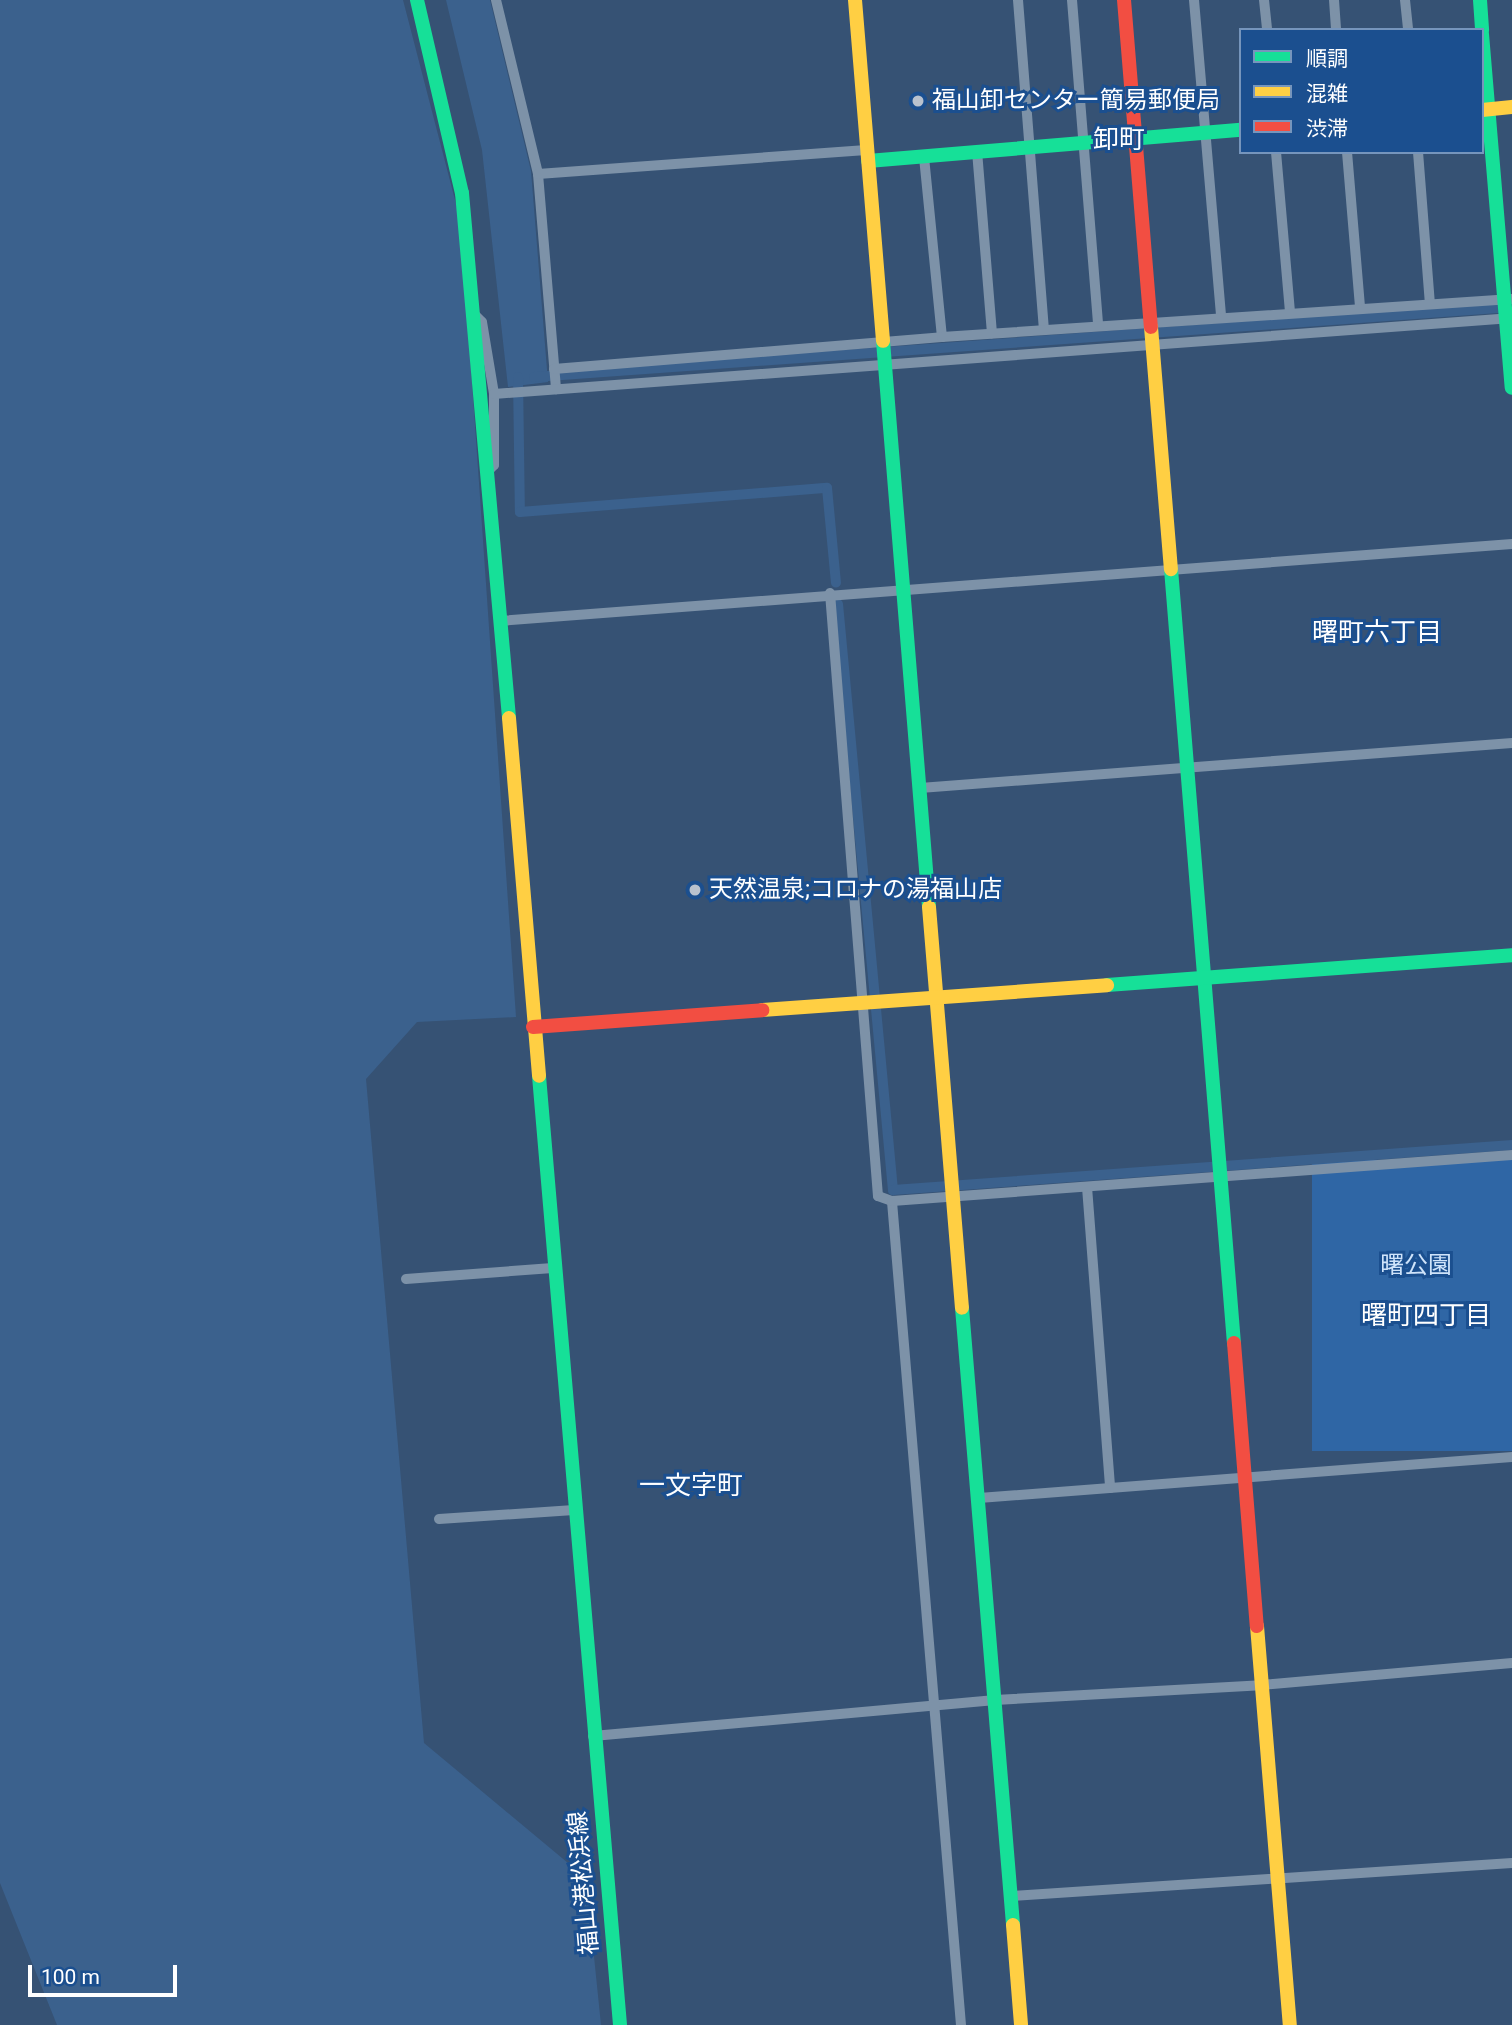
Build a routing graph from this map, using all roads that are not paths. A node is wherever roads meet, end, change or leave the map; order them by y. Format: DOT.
graph roads {
  1 [pos="417,0"];
  2 [pos="496,0"];
  3 [pos="855,0"];
  4 [pos="1018,0"];
  5 [pos="1072,0"];
  6 [pos="1124,0"];
  7 [pos="1194,0"];
  8 [pos="1264,0"];
  9 [pos="1334,0"];
  10 [pos="1405,0"];
  11 [pos="1479,0"];
  12 [pos="1266,28"];
  13 [pos="1336,28"];
  14 [pos="1408,28"];
  15 [pos="1482,28"];
  16 [pos="1484,83"];
  17 [pos="1512,107"];
  18 [pos="1485,109"];
  19 [pos="1239,130"];
  20 [pos="1206,133"];
  21 [pos="1135,139"];
  22 [pos="1083,142"];
  23 [pos="1029,147"];
  24 [pos="977,151"];
  25 [pos="1276,154"];
  26 [pos="1347,154"];
  27 [pos="1418,154"];
  28 [pos="867,155"];
  29 [pos="924,157"];
  30 [pos="538,174"];
  31 [pos="1430,303"];
  32 [pos="1360,308"];
  33 [pos="1507,309"];
  34 [pos="1290,312"];
  35 [pos="474,314"];
  36 [pos="1221,318"];
  37 [pos="1098,326"];
  38 [pos="1044,330"];
  39 [pos="992,333"];
  40 [pos="1152,334"];
  41 [pos="942,337"];
  42 [pos="885,354"];
  43 [pos="555,379"];
  44 [pos="1512,388"];
  45 [pos="500,394"];
  46 [pos="485,475"];
  47 [pos="1512,544"];
  48 [pos="1169,571"];
  49 [pos="905,589"];
  50 [pos="830,593"];
  51 [pos="499,621"];
  52 [pos="1512,743"];
  53 [pos="1187,768"];
  54 [pos="920,788"];
  55 [pos="1512,955"];
  56 [pos="1205,978"];
  57 [pos="937,997"];
  58 [pos="865,1003"];
  59 [pos="533,1027"];
  60 [pos="1512,1155"];
  61 [pos="1220,1169"];
  62 [pos="1087,1187"];
  63 [pos="954,1189"];
  64 [pos="892,1202"];
  65 [pos="553,1268"];
  66 [pos="406,1279"];
  67 [pos="1512,1457"];
  68 [pos="1243,1476"];
  69 [pos="1110,1488"];
  70 [pos="979,1498"];
  71 [pos="574,1510"];
  72 [pos="439,1519"];
  73 [pos="1512,1663"];
  74 [pos="1261,1685"];
  75 [pos="995,1700"];
  76 [pos="934,1705"];
  77 [pos="593,1736"];
  78 [pos="1512,1863"];
  79 [pos="1279,1881"];
  80 [pos="1011,1896"];
  81 [pos="620,2025"];
  82 [pos="961,2025"];
  83 [pos="1021,2025"];
  84 [pos="1290,2025"];
  1 -- 35 [label="street, 福山港松浜線"];
  2 -- 30 [label="street"];
  3 -- 28 [label="street"];
  4 -- 23 [label="street"];
  5 -- 22 [label="street"];
  6 -- 21 [label="street"];
  7 -- 20 [label="street"];
  8 -- 12 [label="street"];
  9 -- 13 [label="street"];
  10 -- 14 [label="street"];
  11 -- 15 [label="street"];
  16 -- 18 [label="street"];
  17 -- 18 [label="street"];
  18 -- 33 [label="street"];
  19 -- 20 [label="street"];
  20 -- 21 [label="street"];
  20 -- 36 [label="street"];
  21 -- 22 [label="street"];
  21 -- 40 [label="street"];
  22 -- 23 [label="street"];
  22 -- 37 [label="street"];
  23 -- 24 [label="street"];
  23 -- 38 [label="street"];
  24 -- 29 [label="street"];
  24 -- 39 [label="street"];
  25 -- 34 [label="street"];
  26 -- 32 [label="street"];
  27 -- 31 [label="street"];
  28 -- 29 [label="street"];
  28 -- 30 [label="street"];
  28 -- 42 [label="street"];
  29 -- 41 [label="street"];
  30 -- 43 [label="street"];
  31 -- 32 [label="street"];
  31 -- 33 [label="street"];
  32 -- 34 [label="street"];
  33 -- 40 [label="street"];
  33 -- 44 [label="street"];
  34 -- 36 [label="street"];
  35 -- 45 [label="street"];
  35 -- 46 [label="street, 福山港松浜線"];
  36 -- 40 [label="street"];
  37 -- 38 [label="street"];
  37 -- 40 [label="street"];
  38 -- 39 [label="street"];
  39 -- 41 [label="street"];
  40 -- 42 [label="street"];
  40 -- 48 [label="street"];
  41 -- 42 [label="street"];
  42 -- 43 [label="street"];
  42 -- 43 [label="street"];
  42 -- 49 [label="street"];
  43 -- 45 [label="street"];
  45 -- 46 [label="street"];
  46 -- 51 [label="street, 福山港松浜線"];
  47 -- 48 [label="street"];
  48 -- 49 [label="street"];
  48 -- 53 [label="street"];
  49 -- 50 [label="street"];
  49 -- 54 [label="street"];
  50 -- 51 [label="street"];
  50 -- 58 [label="street"];
  51 -- 59 [label="street, 福山港松浜線"];
  52 -- 53 [label="street"];
  53 -- 54 [label="street"];
  53 -- 56 [label="street"];
  54 -- 57 [label="street"];
  55 -- 56 [label="street"];
  56 -- 57 [label="street"];
  56 -- 61 [label="street"];
  57 -- 58 [label="street"];
  57 -- 63 [label="street"];
  58 -- 59 [label="street"];
  58 -- 64 [label="street"];
  59 -- 65 [label="street, 福山港松浜線"];
  60 -- 61 [label="street"];
  61 -- 62 [label="street"];
  61 -- 68 [label="street"];
  62 -- 63 [label="street"];
  62 -- 69 [label="street"];
  63 -- 64 [label="street"];
  63 -- 70 [label="street"];
  64 -- 76 [label="street"];
  65 -- 66 [label="street"];
  65 -- 71 [label="street, 福山港松浜線"];
  67 -- 68 [label="street"];
  68 -- 69 [label="street"];
  68 -- 74 [label="street"];
  69 -- 70 [label="street"];
  70 -- 75 [label="street"];
  71 -- 72 [label="street"];
  71 -- 77 [label="street, 福山港松浜線"];
  73 -- 74 [label="street"];
  74 -- 75 [label="street"];
  74 -- 79 [label="street"];
  75 -- 76 [label="street"];
  75 -- 80 [label="street"];
  76 -- 77 [label="street"];
  76 -- 82 [label="street"];
  77 -- 81 [label="street, 福山港松浜線"];
  78 -- 79 [label="street"];
  79 -- 80 [label="street"];
  79 -- 84 [label="street"];
  80 -- 83 [label="street"];
}
